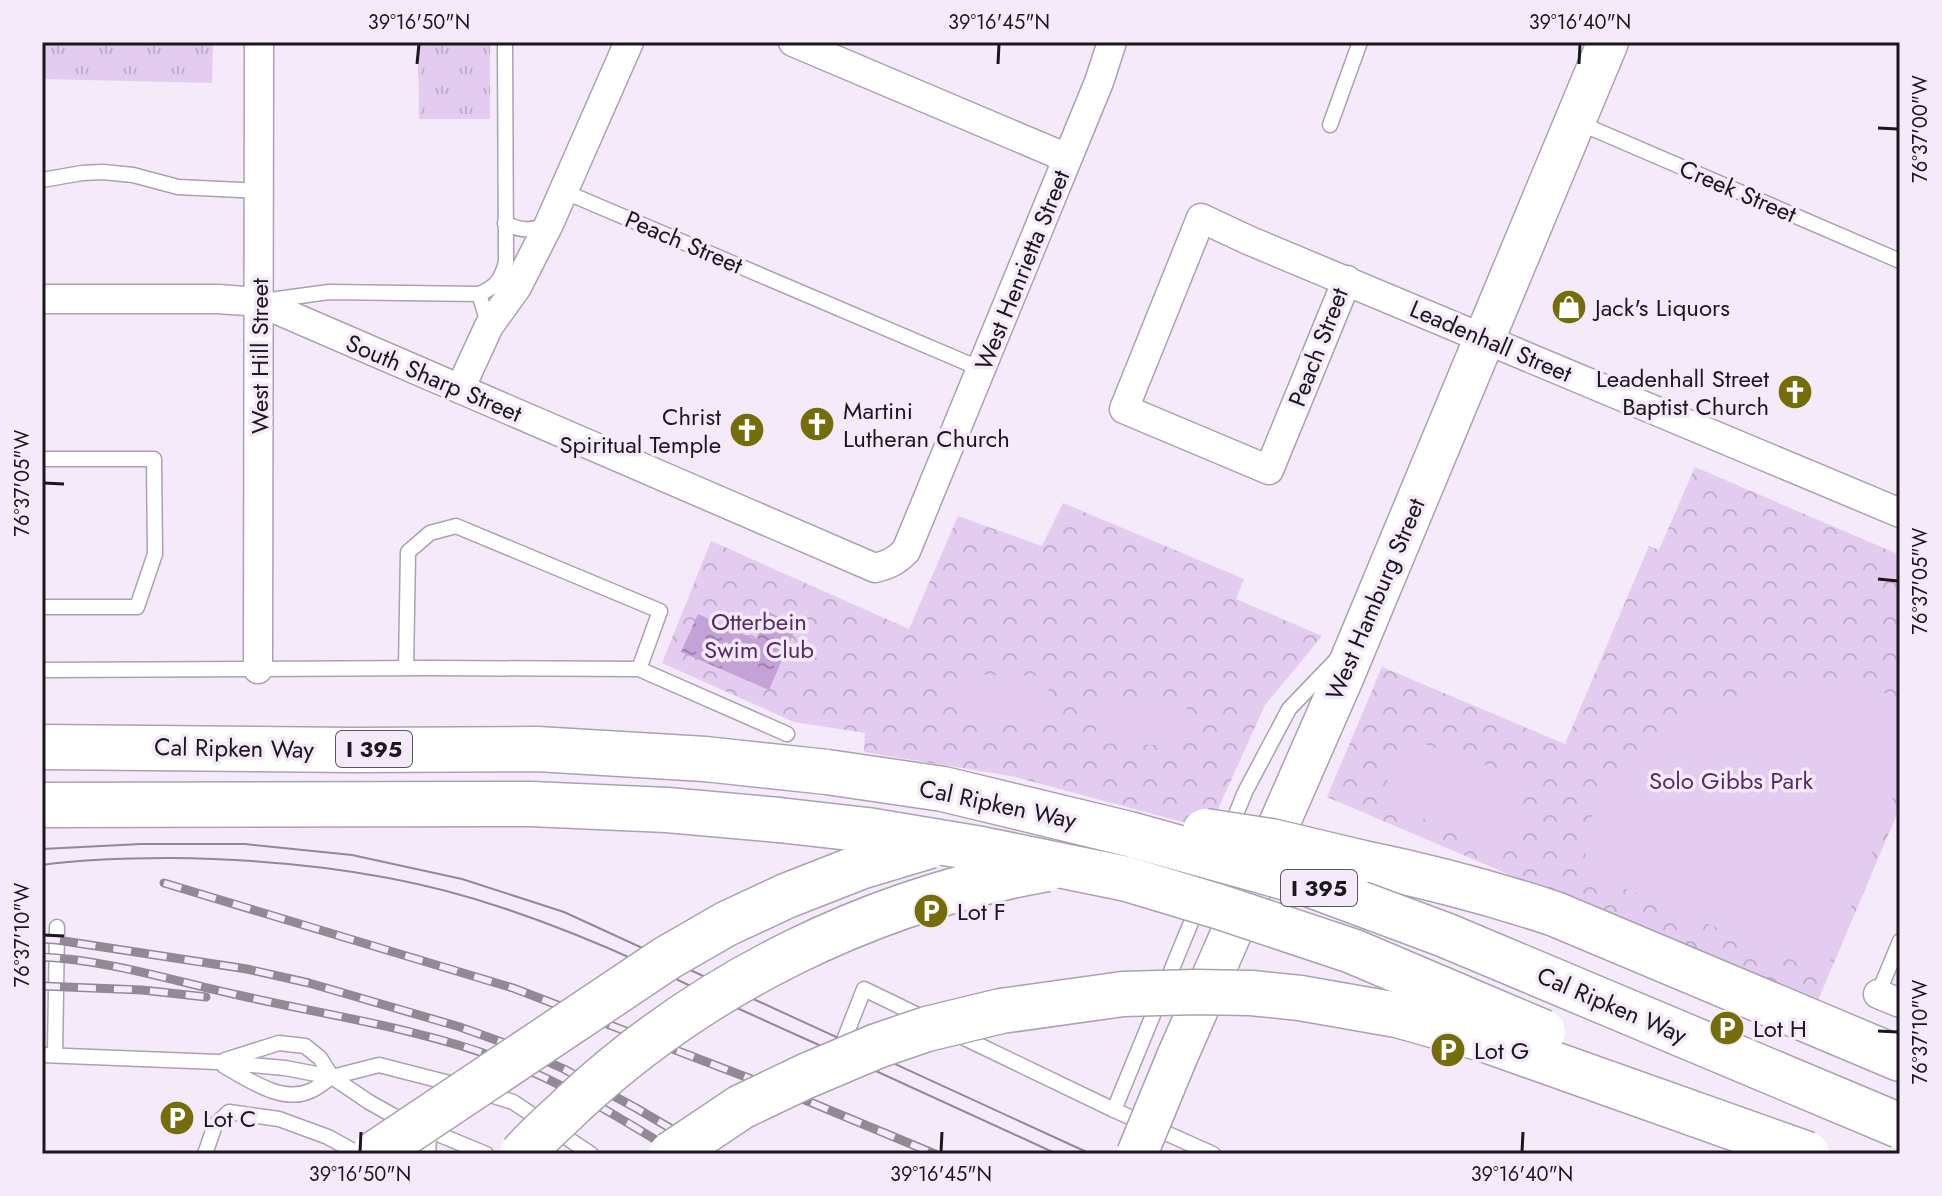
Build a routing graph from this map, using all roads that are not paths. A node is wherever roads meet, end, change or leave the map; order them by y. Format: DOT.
graph roads {
  1 [pos="259,42"];
  2 [pos="505,42"];
  3 [pos="629,42"];
  4 [pos="793,42"];
  5 [pos="1112,42"];
  6 [pos="1360,42"];
  7 [pos="1608,42"];
  8 [pos="831,49"];
  9 [pos="1575,121"];
  10 [pos="1330,125"];
  11 [pos="1067,158"];
  12 [pos="42,180"];
  13 [pos="259,191"];
  14 [pos="563,191"];
  15 [pos="505,223"];
  16 [pos="549,224"];
  17 [pos="1900,261"];
  18 [pos="1347,280"];
  19 [pos="479,294"];
  20 [pos="42,299"];
  21 [pos="259,302"];
  22 [pos="489,326"];
  23 [pos="1485,338"];
  24 [pos="981,369"];
  25 [pos="460,389"];
  26 [pos="42,459"];
  27 [pos="1900,513"];
  28 [pos="875,568"];
  29 [pos="42,607"];
  30 [pos="1361,633"];
  31 [pos="406,668"];
  32 [pos="258,669"];
  33 [pos="639,669"];
  34 [pos="42,670"];
  35 [pos="787,734"];
  36 [pos="42,747"];
  37 [pos="42,805"];
  38 [pos="1359,862"];
  39 [pos="57,927"];
  40 [pos="1900,941"];
  41 [pos="1889,998"];
  42 [pos="844,1040"];
  43 [pos="48,1055"];
  44 [pos="1900,1059"];
  45 [pos="217,1062"];
  46 [pos="332,1077"];
  47 [pos="1114,1110"];
  48 [pos="1900,1126"];
  49 [pos="424,1127"];
  50 [pos="205,1154"];
  51 [pos="359,1154"];
  52 [pos="374,1154"];
  53 [pos="428,1154"];
  54 [pos="486,1154"];
  55 [pos="522,1154"];
  56 [pos="591,1154"];
  57 [pos="671,1154"];
  58 [pos="1137,1154"];
  59 [pos="1213,1154"];
  60 [pos="1807,1154"];
  61 [pos="1830,1154"];
  1 -- 13 [label="street, West Hill Street"];
  2 -- 15 [label="lane"];
  3 -- 14 [label="street"];
  4 -- 8 [label="street"];
  5 -- 11 [label="street, West Henrietta Street"];
  6 -- 10 [label="lane"];
  7 -- 9 [label="street, West Hamburg Street"];
  8 -- 11 [label="street"];
  9 -- 17 [label="lane, Creek Street"];
  9 -- 23 [label="street, West Hamburg Street"];
  11 -- 24 [label="street, West Henrietta Street"];
  12 -- 13 [label="lane"];
  13 -- 21 [label="street, West Hill Street"];
  14 -- 16 [label="street"];
  14 -- 24 [label="lane, Peach Street"];
  15 -- 16 [label="lane"];
  15 -- 19 [label="lane"];
  16 -- 22 [label="street"];
  18 -- 18 [label="street, Peach Street"];
  18 -- 23 [label="street, Leadenhall Street"];
  19 -- 21 [label="lane, South Sharp Street"];
  19 -- 22 [label="lane"];
  20 -- 21 [label="street, South Sharp Street"];
  21 -- 25 [label="street, South Sharp Street"];
  21 -- 32 [label="street, West Hill Street"];
  22 -- 25 [label="street"];
  23 -- 27 [label="street, Leadenhall Street"];
  23 -- 30 [label="street, West Hamburg Street"];
  24 -- 28 [label="street, West Henrietta Street"];
  25 -- 28 [label="street, South Sharp Street"];
  26 -- 29 [label="lane"];
  30 -- 47 [label="lane"];
  30 -- 58 [label="street, West Hamburg Street, bridge"];
  31 -- 32 [label="lane"];
  31 -- 33 [label="lane"];
  31 -- 33 [label="lane"];
  32 -- 34 [label="lane"];
  33 -- 35 [label="lane"];
  36 -- 48 [label="highway, Cal Ripken Way / I 395, bridge"];
  37 -- 61 [label="highway, Cal Ripken Way / I 395, bridge"];
  38 -- 44 [label="highway"];
  38 -- 52 [label="highway, bridge"];
  38 -- 55 [label="highway, bridge"];
  39 -- 43 [label="lane"];
  40 -- 41 [label="lane"];
  42 -- 47 [label="lane"];
  43 -- 45 [label="lane"];
  45 -- 46 [label="lane"];
  45 -- 46 [label="lane"];
  45 -- 46 [label="lane"];
  46 -- 49 [label="lane"];
  46 -- 56 [label="lane"];
  47 -- 59 [label="lane"];
  49 -- 53 [label="lane"];
  49 -- 54 [label="lane"];
  50 -- 51 [label="lane"];
  57 -- 60 [label="highway, bridge"];
}
